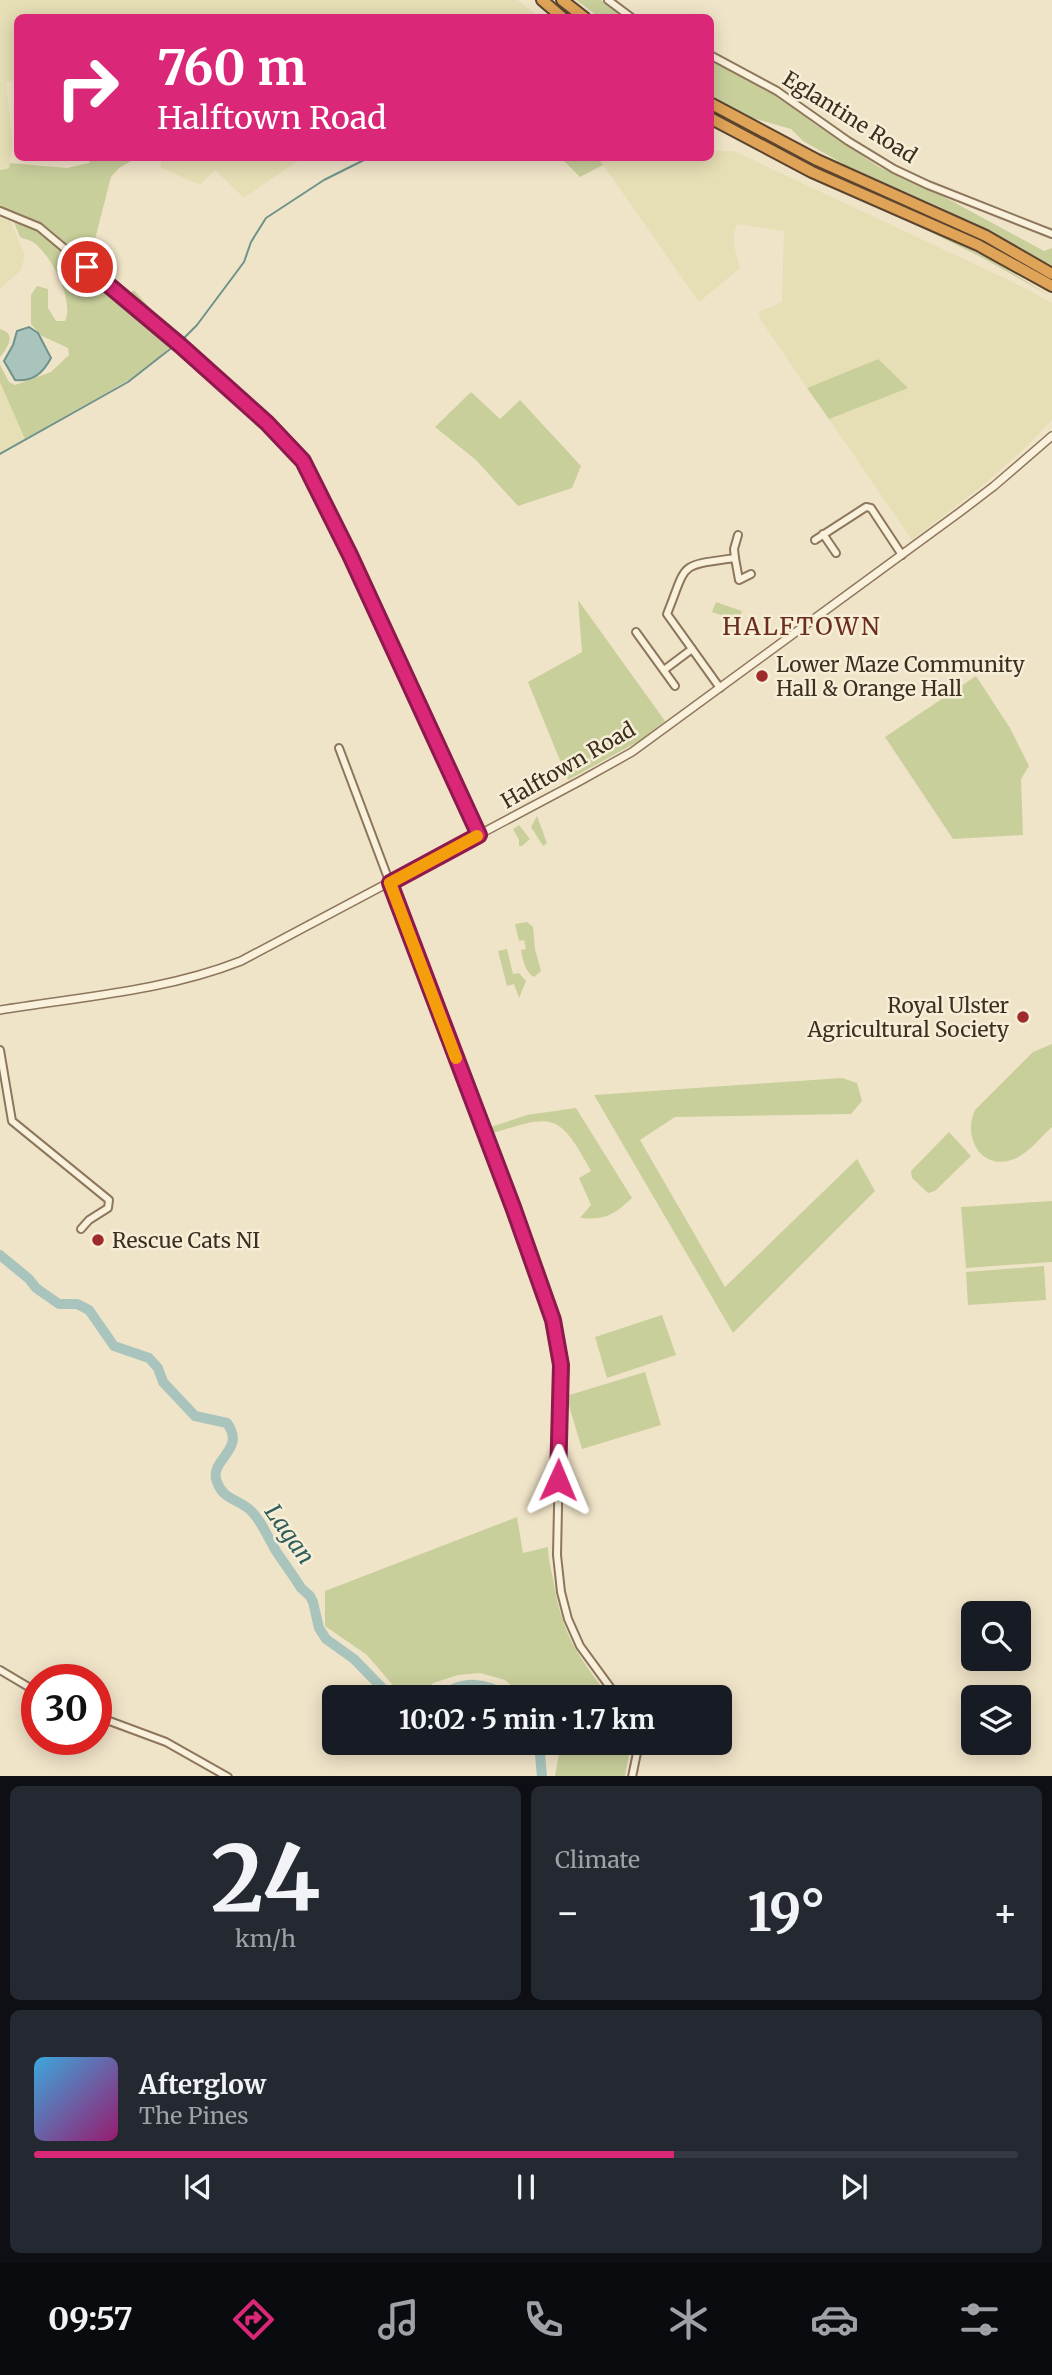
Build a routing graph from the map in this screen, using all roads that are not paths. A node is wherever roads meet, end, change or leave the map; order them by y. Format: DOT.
graph roads {
  1 [pos="542,0"];
  2 [pos="562,0"];
  3 [pos="608,0"];
  4 [pos="558,14"];
  5 [pos="580,14"];
  6 [pos="627,14"];
  7 [pos="714,57"];
  8 [pos="714,105"];
  9 [pos="714,120"];
  10 [pos="0,211"];
  11 [pos="1052,234"];
  12 [pos="1052,274"];
  13 [pos="1052,286"];
  14 [pos="1052,437"];
  15 [pos="823,534"];
  16 [pos="738,535"];
  17 [pos="815,540"];
  18 [pos="835,553"];
  19 [pos="902,555"];
  20 [pos="735,558"];
  21 [pos="751,575"];
  22 [pos="636,632"];
  23 [pos="692,649"];
  24 [pos="664,670"];
  25 [pos="675,686"];
  26 [pos="720,688"];
  27 [pos="339,748"];
  28 [pos="479,835"];
  29 [pos="390,883"];
  30 [pos="0,1010"];
  31 [pos="0,1050"];
  32 [pos="81,1229"];
  33 [pos="0,1670"];
  34 [pos="21,1682"];
  35 [pos="608,1685"];
  36 [pos="112,1722"];
  37 [pos="636,1755"];
  38 [pos="228,1776"];
  39 [pos="632,1776"];
  1 -- 4 [label="highway"];
  2 -- 5 [label="highway"];
  3 -- 6 [label="street"];
  7 -- 11 [label="street, Eglantine Road"];
  8 -- 12 [label="highway"];
  9 -- 13 [label="highway"];
  10 -- 28 [label="street"];
  14 -- 19 [label="street, Halftown Road"];
  15 -- 17 [label="street"];
  15 -- 18 [label="street"];
  15 -- 19 [label="street"];
  16 -- 20 [label="street"];
  19 -- 26 [label="street, Halftown Road"];
  20 -- 21 [label="street"];
  20 -- 23 [label="street"];
  22 -- 24 [label="street"];
  23 -- 24 [label="street"];
  23 -- 26 [label="street"];
  24 -- 25 [label="street"];
  26 -- 28 [label="street, Halftown Road"];
  27 -- 29 [label="street"];
  28 -- 29 [label="street, Halftown Road"];
  29 -- 30 [label="street, Halftown Road"];
  29 -- 35 [label="street"];
  31 -- 32 [label="street"];
  33 -- 34 [label="street"];
  36 -- 38 [label="street"];
  37 -- 39 [label="street"];
}
